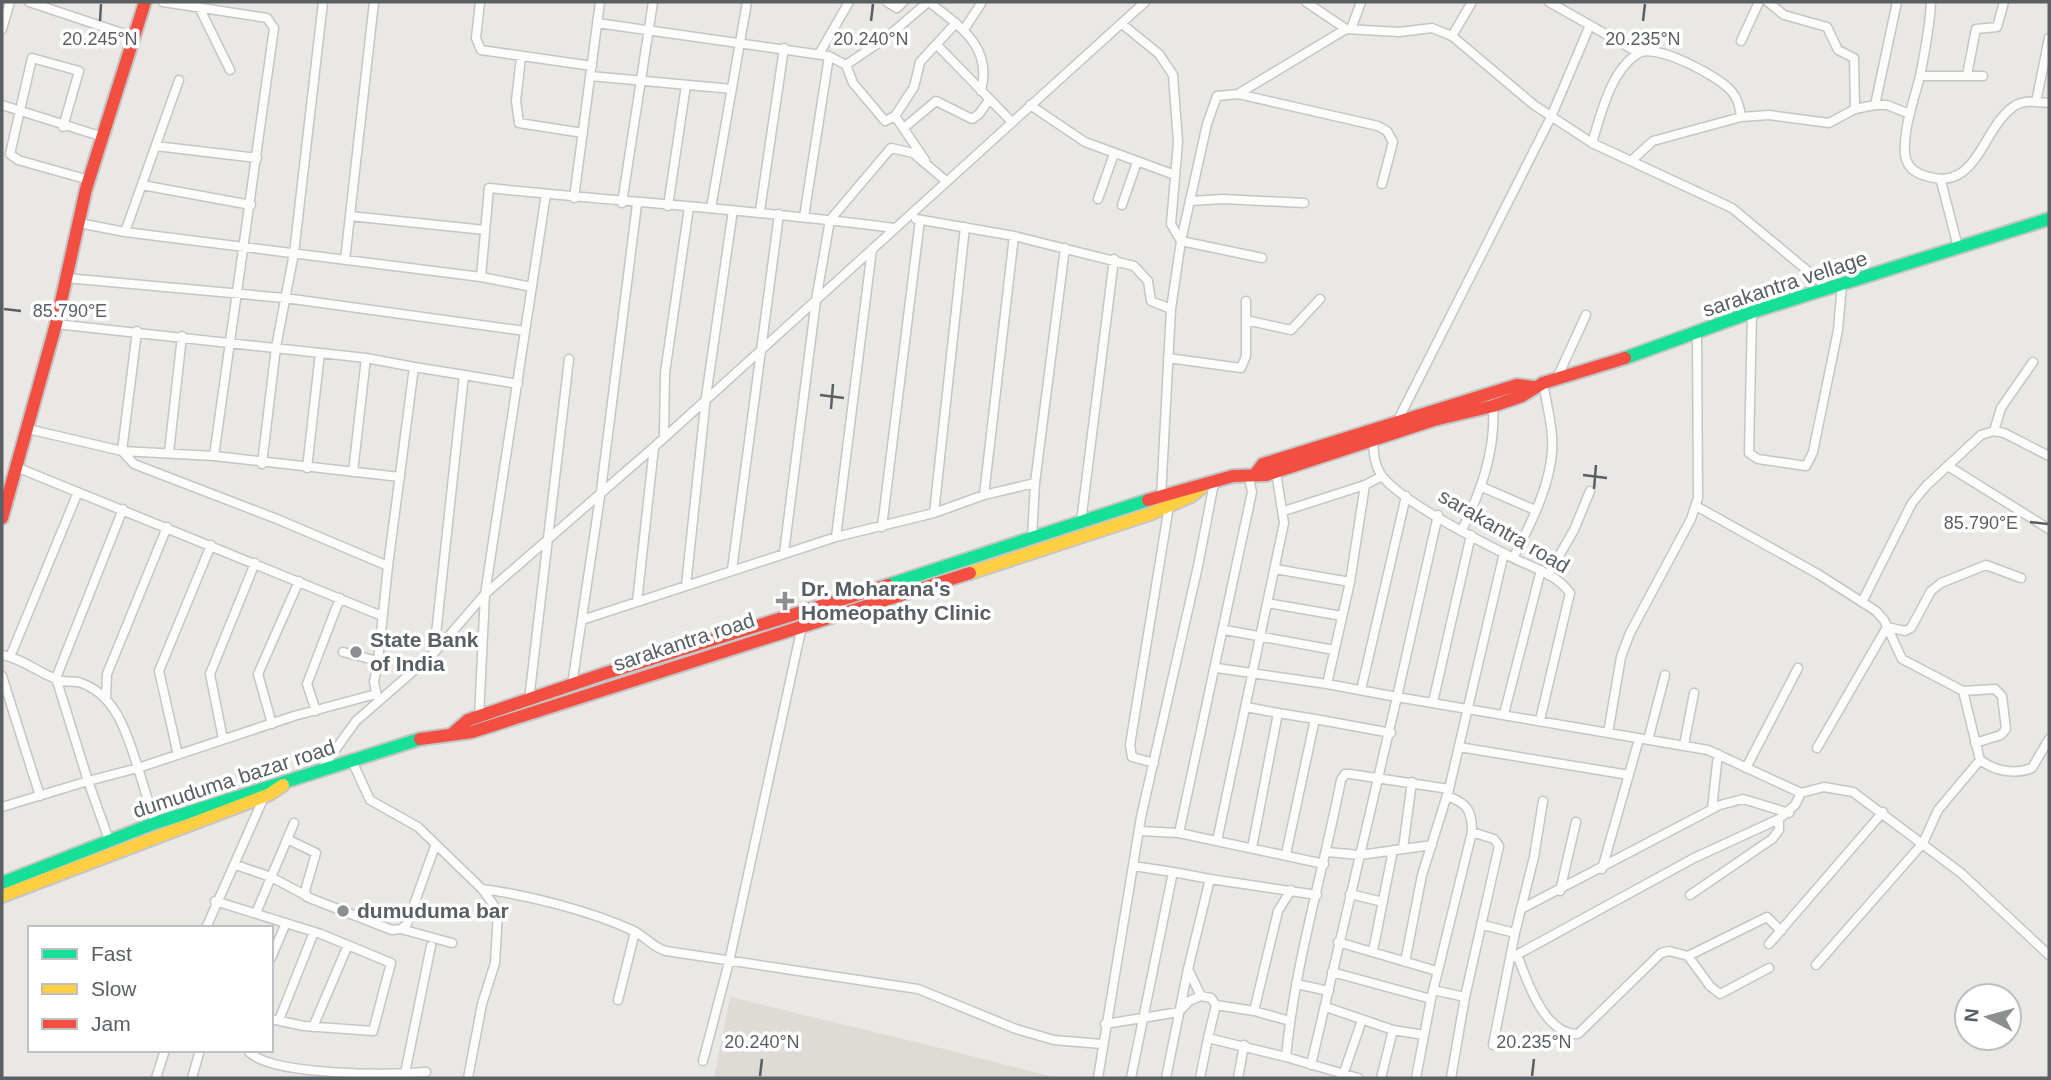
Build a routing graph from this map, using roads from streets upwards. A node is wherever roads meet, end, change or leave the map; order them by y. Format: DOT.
graph roads {
  1 [pos="10,2"];
  2 [pos="29,2"];
  3 [pos="145,2"];
  4 [pos="163,2"];
  5 [pos="323,2"];
  6 [pos="374,2"];
  7 [pos="480,2"];
  8 [pos="600,2"];
  9 [pos="653,2"];
  10 [pos="747,2"];
  11 [pos="849,2"];
  12 [pos="887,2"];
  13 [pos="903,2"];
  14 [pos="929,2"];
  15 [pos="982,2"];
  16 [pos="1146,2"];
  17 [pos="1306,2"];
  18 [pos="1361,2"];
  19 [pos="1472,2"];
  20 [pos="1549,2"];
  21 [pos="1759,2"];
  22 [pos="1768,2"];
  23 [pos="1897,2"];
  24 [pos="1931,2"];
  25 [pos="2004,2"];
  26 [pos="198,7"];
  27 [pos="597,23"];
  28 [pos="956,23"];
  29 [pos="1122,24"];
  30 [pos="1590,25"];
  31 [pos="965,28"];
  32 [pos="2,29"];
  33 [pos="648,29"];
  34 [pos="1349,29"];
  35 [pos="1452,36"];
  36 [pos="134,37"];
  37 [pos="2049,38"];
  38 [pos="740,41"];
  39 [pos="1741,41"];
  40 [pos="937,45"];
  41 [pos="784,48"];
  42 [pos="1639,53"];
  43 [pos="819,54"];
  44 [pos="829,55"];
  45 [pos="521,57"];
  46 [pos="846,65"];
  47 [pos="592,66"];
  48 [pos="230,70"];
  49 [pos="1967,75"];
  50 [pos="590,76"];
  51 [pos="1920,76"];
  52 [pos="1983,76"];
  53 [pos="179,80"];
  54 [pos="642,80"];
  55 [pos="686,85"];
  56 [pos="732,89"];
  57 [pos="981,91"];
  58 [pos="1238,94"];
  59 [pos="989,100"];
  60 [pos="2036,102"];
  61 [pos="2049,103"];
  62 [pos="2,105"];
  63 [pos="1030,105"];
  64 [pos="1875,105"];
  65 [pos="1855,109"];
  66 [pos="19,113"];
  67 [pos="1910,114"];
  68 [pos="894,116"];
  69 [pos="1551,117"];
  70 [pos="1741,117"];
  71 [pos="1012,122"];
  72 [pos="63,127"];
  73 [pos="905,127"];
  74 [pos="583,133"];
  75 [pos="103,137"];
  76 [pos="1592,143"];
  77 [pos="156,146"];
  78 [pos="1114,154"];
  79 [pos="257,158"];
  80 [pos="1632,161"];
  81 [pos="926,162"];
  82 [pos="1137,162"];
  83 [pos="1175,175"];
  84 [pos="89,180"];
  85 [pos="946,181"];
  86 [pos="1941,181"];
  87 [pos="1382,184"];
  88 [pos="142,185"];
  89 [pos="546,194"];
  90 [pos="574,198"];
  91 [pos="1098,199"];
  92 [pos="1190,201"];
  93 [pos="622,203"];
  94 [pos="1304,203"];
  95 [pos="637,204"];
  96 [pos="251,205"];
  97 [pos="1122,205"];
  98 [pos="668,206"];
  99 [pos="689,207"];
  100 [pos="711,208"];
  101 [pos="733,210"];
  102 [pos="760,211"];
  103 [pos="779,214"];
  104 [pos="350,216"];
  105 [pos="804,217"];
  106 [pos="906,218"];
  107 [pos="2049,219"];
  108 [pos="830,220"];
  109 [pos="920,220"];
  110 [pos="79,223"];
  111 [pos="965,227"];
  112 [pos="894,229"];
  113 [pos="485,230"];
  114 [pos="125,232"];
  115 [pos="1014,236"];
  116 [pos="1181,241"];
  117 [pos="245,247"];
  118 [pos="1958,247"];
  119 [pos="872,248"];
  120 [pos="1065,248"];
  121 [pos="294,253"];
  122 [pos="1262,258"];
  123 [pos="1114,259"];
  124 [pos="345,260"];
  125 [pos="481,277"];
  126 [pos="66,278"];
  127 [pos="1842,284"];
  128 [pos="532,287"];
  129 [pos="1827,287"];
  130 [pos="237,295"];
  131 [pos="285,298"];
  132 [pos="1320,299"];
  133 [pos="816,300"];
  134 [pos="1247,301"];
  135 [pos="1171,309"];
  136 [pos="1752,312"];
  137 [pos="1586,315"];
  138 [pos="1246,320"];
  139 [pos="56,324"];
  140 [pos="137,331"];
  141 [pos="525,331"];
  142 [pos="1697,333"];
  143 [pos="182,336"];
  144 [pos="230,341"];
  145 [pos="276,347"];
  146 [pos="759,350"];
  147 [pos="320,353"];
  148 [pos="366,358"];
  149 [pos="1168,358"];
  150 [pos="569,359"];
  151 [pos="2033,362"];
  152 [pos="414,367"];
  153 [pos="464,374"];
  154 [pos="1557,378"];
  155 [pos="518,384"];
  156 [pos="1538,385"];
  157 [pos="706,397"];
  158 [pos="1493,406"];
  159 [pos="1398,420"];
  160 [pos="28,429"];
  161 [pos="1994,431"];
  162 [pos="664,437"];
  163 [pos="1373,442"];
  164 [pos="654,446"];
  165 [pos="122,451"];
  166 [pos="169,452"];
  167 [pos="214,456"];
  168 [pos="2049,456"];
  169 [pos="262,464"];
  170 [pos="1276,465"];
  171 [pos="1948,466"];
  172 [pos="16,467"];
  173 [pos="307,468"];
  174 [pos="353,472"];
  175 [pos="1252,474"];
  176 [pos="1382,476"];
  177 [pos="400,477"];
  178 [pos="1035,482"];
  179 [pos="1208,485"];
  180 [pos="1365,485"];
  181 [pos="1482,487"];
  182 [pos="601,490"];
  183 [pos="1590,491"];
  184 [pos="78,492"];
  185 [pos="984,495"];
  186 [pos="5,496"];
  187 [pos="1406,496"];
  188 [pos="1165,501"];
  189 [pos="1696,506"];
  190 [pos="123,509"];
  191 [pos="1535,510"];
  192 [pos="1284,511"];
  193 [pos="934,513"];
  194 [pos="1438,515"];
  195 [pos="2,518"];
  196 [pos="1081,522"];
  197 [pos="167,527"];
  198 [pos="882,527"];
  199 [pos="2049,529"];
  200 [pos="1462,530"];
  201 [pos="1471,536"];
  202 [pos="836,537"];
  203 [pos="1032,538"];
  204 [pos="546,540"];
  205 [pos="211,545"];
  206 [pos="784,553"];
  207 [pos="1504,553"];
  208 [pos="1513,558"];
  209 [pos="255,564"];
  210 [pos="388,566"];
  211 [pos="1275,569"];
  212 [pos="732,570"];
  213 [pos="1545,573"];
  214 [pos="2021,578"];
  215 [pos="299,581"];
  216 [pos="1350,582"];
  217 [pos="686,586"];
  218 [pos="485,594"];
  219 [pos="341,598"];
  220 [pos="637,602"];
  221 [pos="1862,602"];
  222 [pos="1266,603"];
  223 [pos="382,616"];
  224 [pos="1342,616"];
  225 [pos="582,620"];
  226 [pos="802,626"];
  227 [pos="1887,627"];
  228 [pos="1225,630"];
  229 [pos="1259,636"];
  230 [pos="1334,650"];
  231 [pos="343,652"];
  232 [pos="434,653"];
  233 [pos="6,656"];
  234 [pos="378,662"];
  235 [pos="1217,668"];
  236 [pos="1798,668"];
  237 [pos="1252,673"];
  238 [pos="1665,675"];
  239 [pos="2,676"];
  240 [pos="56,678"];
  241 [pos="1327,684"];
  242 [pos="572,685"];
  243 [pos="1361,690"];
  244 [pos="1963,691"];
  245 [pos="1694,693"];
  246 [pos="377,697"];
  247 [pos="1397,697"];
  248 [pos="106,698"];
  249 [pos="529,700"];
  250 [pos="1433,702"];
  251 [pos="1246,707"];
  252 [pos="1469,709"];
  253 [pos="316,711"];
  254 [pos="1278,713"];
  255 [pos="1504,714"];
  256 [pos="479,717"];
  257 [pos="1315,719"];
  258 [pos="1541,720"];
  259 [pos="272,724"];
  260 [pos="453,733"];
  261 [pos="1391,733"];
  262 [pos="1608,733"];
  263 [pos="223,739"];
  264 [pos="1644,739"];
  265 [pos="2049,739"];
  266 [pos="1975,743"];
  267 [pos="1684,745"];
  268 [pos="1459,747"];
  269 [pos="1817,748"];
  270 [pos="1718,754"];
  271 [pos="178,755"];
  272 [pos="1980,760"];
  273 [pos="352,761"];
  274 [pos="1154,763"];
  275 [pos="138,768"];
  276 [pos="1746,768"];
  277 [pos="318,773"];
  278 [pos="1629,775"];
  279 [pos="1381,777"];
  280 [pos="88,781"];
  281 [pos="1412,782"];
  282 [pos="283,785"];
  283 [pos="1448,793"];
  284 [pos="1801,793"];
  285 [pos="40,796"];
  286 [pos="264,797"];
  287 [pos="1543,801"];
  288 [pos="2,807"];
  289 [pos="1712,809"];
  290 [pos="1883,812"];
  291 [pos="1789,813"];
  292 [pos="1779,819"];
  293 [pos="1576,822"];
  294 [pos="155,823"];
  295 [pos="294,823"];
  296 [pos="1139,831"];
  297 [pos="1472,832"];
  298 [pos="1179,833"];
  299 [pos="287,839"];
  300 [pos="109,840"];
  301 [pos="1217,841"];
  302 [pos="1923,843"];
  303 [pos="1432,845"];
  304 [pos="435,846"];
  305 [pos="1252,848"];
  306 [pos="1403,848"];
  307 [pos="1393,850"];
  308 [pos="1327,852"];
  309 [pos="1286,854"];
  310 [pos="1360,855"];
  311 [pos="1324,864"];
  312 [pos="236,865"];
  313 [pos="1133,866"];
  314 [pos="1602,869"];
  315 [pos="1173,872"];
  316 [pos="271,877"];
  317 [pos="1210,879"];
  318 [pos="2,883"];
  319 [pos="481,889"];
  320 [pos="1291,890"];
  321 [pos="1560,891"];
  322 [pos="1350,894"];
  323 [pos="305,895"];
  324 [pos="1317,895"];
  325 [pos="1690,895"];
  326 [pos="2,896"];
  327 [pos="215,901"];
  328 [pos="1382,902"];
  329 [pos="1521,909"];
  330 [pos="256,913"];
  331 [pos="286,923"];
  332 [pos="1483,925"];
  333 [pos="207,926"];
  334 [pos="401,929"];
  335 [pos="1781,931"];
  336 [pos="314,932"];
  337 [pos="635,932"];
  338 [pos="1515,933"];
  339 [pos="1338,942"];
  340 [pos="452,943"];
  341 [pos="1769,944"];
  342 [pos="348,945"];
  343 [pos="431,946"];
  344 [pos="1373,951"];
  345 [pos="273,953"];
  346 [pos="2049,955"];
  347 [pos="1514,956"];
  348 [pos="1688,956"];
  349 [pos="729,962"];
  350 [pos="1405,962"];
  351 [pos="1816,965"];
  352 [pos="1769,968"];
  353 [pos="1188,969"];
  354 [pos="1437,971"];
  355 [pos="1332,972"];
  356 [pos="1296,984"];
  357 [pos="1329,991"];
  358 [pos="1432,994"];
  359 [pos="1201,996"];
  360 [pos="1465,997"];
  361 [pos="618,1000"];
  362 [pos="1216,1005"];
  363 [pos="1326,1007"];
  364 [pos="1254,1010"];
  365 [pos="1179,1012"];
  366 [pos="1142,1017"];
  367 [pos="275,1020"];
  368 [pos="1362,1020"];
  369 [pos="1290,1021"];
  370 [pos="1105,1024"];
  371 [pos="313,1027"];
  372 [pos="1393,1030"];
  373 [pos="1424,1035"];
  374 [pos="1208,1038"];
  375 [pos="1102,1044"];
  376 [pos="1244,1045"];
  377 [pos="1493,1045"];
  378 [pos="164,1052"];
  379 [pos="200,1052"];
  380 [pos="250,1052"];
  381 [pos="1286,1057"];
  382 [pos="703,1060"];
  383 [pos="1311,1065"];
  384 [pos="426,1072"];
  385 [pos="1451,1075"];
  386 [pos="405,1076"];
  387 [pos="1343,1076"];
  388 [pos="156,1078"];
  389 [pos="192,1078"];
  390 [pos="468,1078"];
  391 [pos="1098,1078"];
  392 [pos="1130,1078"];
  393 [pos="1166,1078"];
  394 [pos="1200,1078"];
  395 [pos="1238,1078"];
  396 [pos="1358,1078"];
  397 [pos="1381,1078"];
  398 [pos="1416,1078"];
  399 [pos="1460,1078"];
  1 -- 32 [label="street"];
  2 -- 36 [label="street"];
  3 -- 36 [label="street"];
  4 -- 26 [label="street"];
  5 -- 121 [label="street"];
  6 -- 104 [label="street"];
  7 -- 45 [label="street"];
  8 -- 27 [label="street"];
  9 -- 33 [label="street"];
  10 -- 38 [label="street"];
  11 -- 43 [label="street"];
  12 -- 13 [label="street"];
  14 -- 28 [label="street"];
  14 -- 46 [label="street"];
  15 -- 31 [label="street"];
  16 -- 29 [label="street"];
  17 -- 34 [label="street"];
  18 -- 34 [label="street"];
  19 -- 35 [label="street"];
  20 -- 30 [label="street"];
  21 -- 39 [label="street"];
  22 -- 65 [label="street"];
  23 -- 64 [label="street"];
  24 -- 51 [label="street"];
  25 -- 49 [label="street"];
  26 -- 48 [label="street"];
  26 -- 79 [label="street"];
  27 -- 33 [label="street"];
  27 -- 47 [label="street"];
  28 -- 31 [label="street"];
  28 -- 40 [label="street"];
  29 -- 63 [label="street"];
  29 -- 83 [label="street"];
  30 -- 42 [label="street"];
  30 -- 69 [label="street"];
  31 -- 57 [label="street"];
  33 -- 38 [label="street"];
  33 -- 54 [label="street"];
  34 -- 35 [label="street"];
  34 -- 58 [label="street"];
  35 -- 69 [label="street"];
  36 -- 75 [label="street"];
  37 -- 60 [label="street"];
  38 -- 41 [label="street"];
  38 -- 56 [label="street"];
  40 -- 57 [label="street"];
  40 -- 68 [label="street"];
  41 -- 43 [label="street"];
  41 -- 102 [label="street"];
  42 -- 70 [label="street"];
  42 -- 76 [label="street"];
  43 -- 44 [label="street"];
  44 -- 46 [label="street"];
  44 -- 105 [label="street"];
  45 -- 47 [label="street"];
  45 -- 74 [label="street"];
  46 -- 68 [label="street"];
  47 -- 50 [label="street"];
  49 -- 51 [label="street"];
  49 -- 52 [label="street"];
  50 -- 54 [label="street"];
  50 -- 74 [label="street"];
  51 -- 67 [label="street"];
  53 -- 77 [label="street"];
  54 -- 55 [label="street"];
  54 -- 93 [label="street"];
  55 -- 56 [label="street"];
  55 -- 98 [label="street"];
  56 -- 100 [label="street"];
  57 -- 59 [label="street"];
  58 -- 87 [label="street"];
  58 -- 92 [label="street"];
  59 -- 71 [label="street"];
  59 -- 73 [label="street"];
  60 -- 61 [label="street"];
  60 -- 86 [label="street"];
  62 -- 66 [label="street"];
  63 -- 71 [label="street"];
  63 -- 78 [label="street"];
  64 -- 65 [label="street"];
  64 -- 67 [label="street"];
  65 -- 70 [label="street"];
  66 -- 72 [label="street"];
  66 -- 72 [label="street"];
  66 -- 84 [label="street"];
  67 -- 86 [label="street"];
  68 -- 73 [label="street"];
  69 -- 76 [label="street"];
  69 -- 159 [label="street"];
  70 -- 80 [label="street"];
  71 -- 85 [label="street"];
  72 -- 75 [label="street"];
  73 -- 81 [label="street"];
  74 -- 90 [label="street"];
  75 -- 84 [label="street"];
  76 -- 80 [label="street"];
  77 -- 79 [label="street"];
  77 -- 88 [label="street"];
  78 -- 82 [label="street"];
  78 -- 91 [label="street"];
  79 -- 96 [label="street"];
  80 -- 129 [label="street"];
  81 -- 85 [label="street"];
  81 -- 108 [label="street"];
  82 -- 83 [label="street"];
  82 -- 97 [label="street"];
  83 -- 116 [label="street"];
  84 -- 110 [label="street"];
  85 -- 106 [label="street"];
  86 -- 118 [label="street"];
  88 -- 96 [label="street"];
  88 -- 114 [label="street"];
  89 -- 90 [label="street"];
  89 -- 113 [label="street"];
  89 -- 128 [label="street"];
  90 -- 93 [label="street"];
  92 -- 94 [label="street"];
  92 -- 116 [label="street"];
  93 -- 95 [label="street"];
  95 -- 98 [label="street"];
  95 -- 182 [label="street"];
  96 -- 117 [label="street"];
  98 -- 99 [label="street"];
  99 -- 100 [label="street"];
  99 -- 162 [label="street"];
  100 -- 101 [label="street"];
  101 -- 102 [label="street"];
  101 -- 157 [label="street"];
  102 -- 103 [label="street"];
  103 -- 105 [label="street"];
  103 -- 146 [label="street"];
  104 -- 113 [label="street"];
  104 -- 124 [label="street"];
  105 -- 108 [label="street"];
  106 -- 109 [label="street"];
  106 -- 112 [label="street"];
  107 -- 118 [label="street, sarakantra vellage"];
  108 -- 112 [label="street"];
  108 -- 133 [label="street"];
  109 -- 111 [label="street"];
  109 -- 198 [label="street"];
  110 -- 114 [label="street"];
  110 -- 126 [label="street"];
  111 -- 115 [label="street"];
  111 -- 193 [label="street"];
  112 -- 119 [label="street"];
  113 -- 125 [label="street"];
  114 -- 117 [label="street"];
  115 -- 120 [label="street"];
  115 -- 185 [label="street"];
  116 -- 122 [label="street"];
  116 -- 135 [label="street"];
  117 -- 121 [label="street"];
  117 -- 130 [label="street"];
  118 -- 127 [label="street, sarakantra vellage"];
  119 -- 133 [label="street"];
  119 -- 202 [label="street"];
  120 -- 123 [label="street"];
  120 -- 178 [label="street"];
  121 -- 124 [label="street"];
  121 -- 131 [label="street"];
  123 -- 135 [label="street"];
  123 -- 196 [label="street"];
  124 -- 125 [label="street"];
  125 -- 128 [label="street"];
  126 -- 130 [label="street"];
  126 -- 139 [label="street"];
  127 -- 129 [label="street, sarakantra vellage"];
  127 -- 136 [label="street"];
  128 -- 141 [label="street"];
  129 -- 136 [label="street, sarakantra vellage"];
  130 -- 131 [label="street"];
  130 -- 144 [label="street"];
  131 -- 141 [label="street"];
  131 -- 145 [label="street"];
  132 -- 138 [label="street"];
  133 -- 146 [label="street"];
  133 -- 206 [label="street"];
  134 -- 138 [label="street"];
  135 -- 149 [label="street"];
  136 -- 142 [label="street, sarakantra vellage"];
  137 -- 154 [label="street"];
  138 -- 149 [label="street"];
  139 -- 140 [label="street"];
  139 -- 160 [label="street"];
  140 -- 143 [label="street"];
  140 -- 165 [label="street"];
  141 -- 155 [label="street"];
  142 -- 154 [label="street, sarakantra vellage"];
  142 -- 189 [label="street"];
  143 -- 144 [label="street"];
  143 -- 166 [label="street"];
  144 -- 145 [label="street"];
  144 -- 167 [label="street"];
  145 -- 147 [label="street"];
  145 -- 169 [label="street"];
  146 -- 157 [label="street"];
  146 -- 212 [label="street"];
  147 -- 148 [label="street"];
  147 -- 173 [label="street"];
  148 -- 152 [label="street"];
  148 -- 174 [label="street"];
  149 -- 188 [label="street"];
  150 -- 204 [label="street"];
  151 -- 161 [label="street"];
  152 -- 153 [label="street"];
  152 -- 177 [label="street"];
  153 -- 155 [label="street"];
  153 -- 232 [label="street"];
  154 -- 156 [label="street, sarakantra vellage"];
  155 -- 218 [label="street"];
  156 -- 158 [label="street, sarakantra vellage"];
  156 -- 159 [label="street, sarakantra vellage"];
  156 -- 191 [label="street"];
  157 -- 162 [label="street"];
  157 -- 217 [label="street"];
  158 -- 163 [label="street, sarakantra vellage"];
  158 -- 181 [label="street"];
  159 -- 170 [label="street, sarakantra vellage"];
  160 -- 165 [label="street"];
  160 -- 172 [label="street"];
  161 -- 168 [label="street"];
  161 -- 171 [label="street"];
  162 -- 164 [label="street"];
  163 -- 170 [label="street, sarakantra vellage"];
  163 -- 176 [label="street"];
  164 -- 182 [label="street"];
  164 -- 220 [label="street"];
  165 -- 166 [label="street"];
  165 -- 210 [label="street"];
  166 -- 167 [label="street"];
  167 -- 169 [label="street"];
  169 -- 173 [label="street"];
  170 -- 175 [label="street, sarakantra road"];
  170 -- 192 [label="street"];
  171 -- 199 [label="street"];
  171 -- 221 [label="street"];
  172 -- 184 [label="street"];
  172 -- 186 [label="street"];
  173 -- 174 [label="street"];
  174 -- 177 [label="street"];
  175 -- 179 [label="street, sarakantra road"];
  175 -- 228 [label="street"];
  176 -- 180 [label="street"];
  176 -- 187 [label="street, sarakantra road"];
  177 -- 210 [label="street"];
  178 -- 185 [label="street"];
  178 -- 203 [label="street"];
  179 -- 188 [label="street, sarakantra road"];
  179 -- 274 [label="street"];
  180 -- 192 [label="street"];
  180 -- 216 [label="street"];
  181 -- 191 [label="street"];
  181 -- 200 [label="street"];
  182 -- 204 [label="street"];
  182 -- 225 [label="street"];
  183 -- 213 [label="street"];
  184 -- 190 [label="street"];
  184 -- 233 [label="street"];
  185 -- 193 [label="street"];
  186 -- 195 [label="street"];
  187 -- 194 [label="street, sarakantra road"];
  187 -- 243 [label="street"];
  188 -- 196 [label="street, sarakantra road"];
  188 -- 226 [label="street, sarakantra road"];
  188 -- 274 [label="street"];
  189 -- 221 [label="street"];
  189 -- 262 [label="street"];
  190 -- 197 [label="street"];
  190 -- 240 [label="street"];
  191 -- 208 [label="street"];
  192 -- 211 [label="street"];
  193 -- 198 [label="street"];
  194 -- 200 [label="street, sarakantra road"];
  194 -- 247 [label="street"];
  196 -- 203 [label="street, sarakantra road"];
  197 -- 205 [label="street"];
  197 -- 248 [label="street"];
  198 -- 202 [label="street"];
  200 -- 201 [label="street, sarakantra road"];
  201 -- 207 [label="street, sarakantra road"];
  201 -- 250 [label="street"];
  202 -- 206 [label="street"];
  203 -- 242 [label="street, sarakantra road"];
  204 -- 218 [label="street"];
  204 -- 249 [label="street"];
  205 -- 209 [label="street"];
  205 -- 271 [label="street"];
  206 -- 212 [label="street"];
  207 -- 208 [label="street, sarakantra road"];
  207 -- 252 [label="street"];
  208 -- 213 [label="street, sarakantra road"];
  209 -- 215 [label="street"];
  209 -- 263 [label="street"];
  210 -- 223 [label="street"];
  211 -- 216 [label="street"];
  211 -- 222 [label="street"];
  212 -- 217 [label="street"];
  213 -- 255 [label="street"];
  213 -- 258 [label="street, sarakantra road"];
  214 -- 227 [label="street"];
  215 -- 219 [label="street"];
  215 -- 259 [label="street"];
  216 -- 224 [label="street"];
  217 -- 220 [label="street"];
  218 -- 232 [label="street"];
  218 -- 256 [label="street"];
  219 -- 223 [label="street"];
  219 -- 253 [label="street"];
  220 -- 225 [label="street"];
  221 -- 227 [label="street"];
  222 -- 224 [label="street"];
  222 -- 229 [label="street"];
  223 -- 234 [label="street"];
  224 -- 230 [label="street"];
  225 -- 242 [label="street"];
  226 -- 260 [label="street, sarakantra road"];
  226 -- 349 [label="street"];
  227 -- 244 [label="street"];
  227 -- 269 [label="street"];
  228 -- 229 [label="street"];
  228 -- 235 [label="street"];
  229 -- 230 [label="street"];
  229 -- 237 [label="street"];
  230 -- 241 [label="street"];
  231 -- 234 [label="street"];
  232 -- 246 [label="street"];
  233 -- 240 [label="street"];
  234 -- 246 [label="street"];
  235 -- 237 [label="street"];
  235 -- 298 [label="street"];
  236 -- 276 [label="street"];
  237 -- 241 [label="street"];
  237 -- 251 [label="street"];
  238 -- 264 [label="street"];
  239 -- 285 [label="street"];
  240 -- 248 [label="street"];
  240 -- 280 [label="street"];
  241 -- 243 [label="street"];
  242 -- 249 [label="street, sarakantra road"];
  243 -- 247 [label="street"];
  244 -- 266 [label="street"];
  244 -- 266 [label="street"];
  245 -- 267 [label="street"];
  246 -- 253 [label="street"];
  246 -- 277 [label="street"];
  247 -- 250 [label="street"];
  247 -- 261 [label="street"];
  248 -- 275 [label="street"];
  249 -- 256 [label="street, sarakantra road"];
  250 -- 252 [label="street"];
  251 -- 254 [label="street"];
  251 -- 301 [label="street"];
  252 -- 255 [label="street"];
  252 -- 268 [label="street"];
  253 -- 259 [label="street"];
  254 -- 257 [label="street"];
  254 -- 305 [label="street"];
  255 -- 258 [label="street"];
  256 -- 260 [label="street, sarakantra road"];
  257 -- 261 [label="street"];
  257 -- 309 [label="street"];
  258 -- 262 [label="street"];
  259 -- 263 [label="street"];
  260 -- 273 [label="street, sarakantra road"];
  261 -- 279 [label="street"];
  262 -- 264 [label="street"];
  263 -- 271 [label="street"];
  264 -- 267 [label="street"];
  264 -- 278 [label="street"];
  265 -- 272 [label="street"];
  266 -- 272 [label="street"];
  267 -- 270 [label="street"];
  268 -- 278 [label="street"];
  268 -- 283 [label="street"];
  270 -- 276 [label="street"];
  270 -- 289 [label="street"];
  271 -- 275 [label="street"];
  272 -- 302 [label="street"];
  273 -- 277 [label="street, dumuduma bazar road"];
  273 -- 304 [label="street, dumuduma bazar road"];
  274 -- 296 [label="street"];
  275 -- 280 [label="street"];
  275 -- 294 [label="street"];
  276 -- 284 [label="street"];
  277 -- 282 [label="street, dumuduma bazar road"];
  278 -- 314 [label="street"];
  279 -- 281 [label="street"];
  279 -- 308 [label="street"];
  279 -- 310 [label="street"];
  280 -- 285 [label="street"];
  280 -- 300 [label="street"];
  281 -- 283 [label="street"];
  281 -- 306 [label="street"];
  282 -- 286 [label="street"];
  282 -- 294 [label="street, dumuduma bazar road"];
  283 -- 297 [label="street"];
  283 -- 303 [label="street"];
  284 -- 290 [label="street"];
  284 -- 291 [label="street"];
  285 -- 288 [label="street"];
  286 -- 312 [label="street"];
  286 -- 326 [label="street"];
  287 -- 329 [label="street"];
  289 -- 291 [label="street"];
  289 -- 314 [label="street"];
  290 -- 302 [label="street"];
  290 -- 335 [label="street"];
  291 -- 292 [label="street"];
  292 -- 325 [label="street"];
  292 -- 347 [label="street"];
  293 -- 321 [label="street"];
  294 -- 300 [label="street, dumuduma bazar road"];
  295 -- 299 [label="street"];
  296 -- 298 [label="street"];
  296 -- 313 [label="street"];
  297 -- 332 [label="street"];
  297 -- 354 [label="street"];
  298 -- 301 [label="street"];
  299 -- 316 [label="street"];
  299 -- 323 [label="street"];
  300 -- 318 [label="street, dumuduma bazar road"];
  301 -- 305 [label="street"];
  302 -- 346 [label="street"];
  302 -- 351 [label="street"];
  303 -- 306 [label="street"];
  303 -- 350 [label="street"];
  304 -- 319 [label="street, dumuduma bazar road"];
  304 -- 334 [label="street"];
  305 -- 309 [label="street"];
  306 -- 307 [label="street"];
  307 -- 310 [label="street"];
  307 -- 328 [label="street"];
  308 -- 310 [label="street"];
  308 -- 311 [label="street"];
  309 -- 311 [label="street"];
  310 -- 322 [label="street"];
  311 -- 324 [label="street"];
  312 -- 316 [label="street"];
  312 -- 327 [label="street"];
  313 -- 315 [label="street"];
  313 -- 370 [label="street"];
  314 -- 321 [label="street"];
  315 -- 317 [label="street"];
  315 -- 366 [label="street"];
  316 -- 323 [label="street"];
  316 -- 330 [label="street"];
  317 -- 320 [label="street"];
  317 -- 353 [label="street"];
  319 -- 337 [label="street"];
  319 -- 390 [label="street, dumuduma bazar road"];
  320 -- 324 [label="street"];
  320 -- 364 [label="street"];
  321 -- 329 [label="street"];
  322 -- 328 [label="street"];
  322 -- 339 [label="street"];
  323 -- 334 [label="street"];
  324 -- 356 [label="street"];
  327 -- 330 [label="street"];
  327 -- 333 [label="street"];
  328 -- 344 [label="street"];
  329 -- 338 [label="street"];
  330 -- 331 [label="street"];
  331 -- 336 [label="street"];
  331 -- 345 [label="street"];
  332 -- 338 [label="street"];
  332 -- 360 [label="street"];
  334 -- 340 [label="street"];
  335 -- 341 [label="street"];
  335 -- 348 [label="street"];
  336 -- 342 [label="street"];
  336 -- 367 [label="street"];
  337 -- 349 [label="street"];
  337 -- 361 [label="street"];
  338 -- 347 [label="street"];
  339 -- 344 [label="street"];
  339 -- 355 [label="street"];
  342 -- 371 [label="street"];
  342 -- 371 [label="street"];
  343 -- 386 [label="street"];
  344 -- 350 [label="street"];
  347 -- 348 [label="street"];
  347 -- 377 [label="street"];
  348 -- 352 [label="street"];
  349 -- 375 [label="street"];
  349 -- 382 [label="street"];
  350 -- 354 [label="street"];
  353 -- 359 [label="street"];
  353 -- 365 [label="street"];
  354 -- 358 [label="street"];
  355 -- 357 [label="street"];
  355 -- 358 [label="street"];
  356 -- 357 [label="street"];
  356 -- 369 [label="street"];
  357 -- 363 [label="street"];
  358 -- 360 [label="street"];
  358 -- 373 [label="street"];
  359 -- 362 [label="street"];
  359 -- 365 [label="street"];
  360 -- 385 [label="street"];
  362 -- 364 [label="street"];
  362 -- 374 [label="street"];
  363 -- 368 [label="street"];
  363 -- 383 [label="street"];
  364 -- 369 [label="street"];
  365 -- 366 [label="street"];
  365 -- 393 [label="street"];
  366 -- 370 [label="street"];
  366 -- 392 [label="street"];
  367 -- 371 [label="street"];
  368 -- 372 [label="street"];
  368 -- 387 [label="street"];
  369 -- 381 [label="street"];
  370 -- 375 [label="street"];
  372 -- 373 [label="street"];
  372 -- 397 [label="street"];
  373 -- 398 [label="street"];
  374 -- 376 [label="street"];
  374 -- 394 [label="street"];
  375 -- 391 [label="street"];
  376 -- 381 [label="street"];
  376 -- 395 [label="street"];
  378 -- 388 [label="street"];
  379 -- 389 [label="street"];
  380 -- 386 [label="street"];
  381 -- 383 [label="street"];
  383 -- 387 [label="street"];
  384 -- 386 [label="street"];
  385 -- 399 [label="street"];
  387 -- 396 [label="street"];
}
